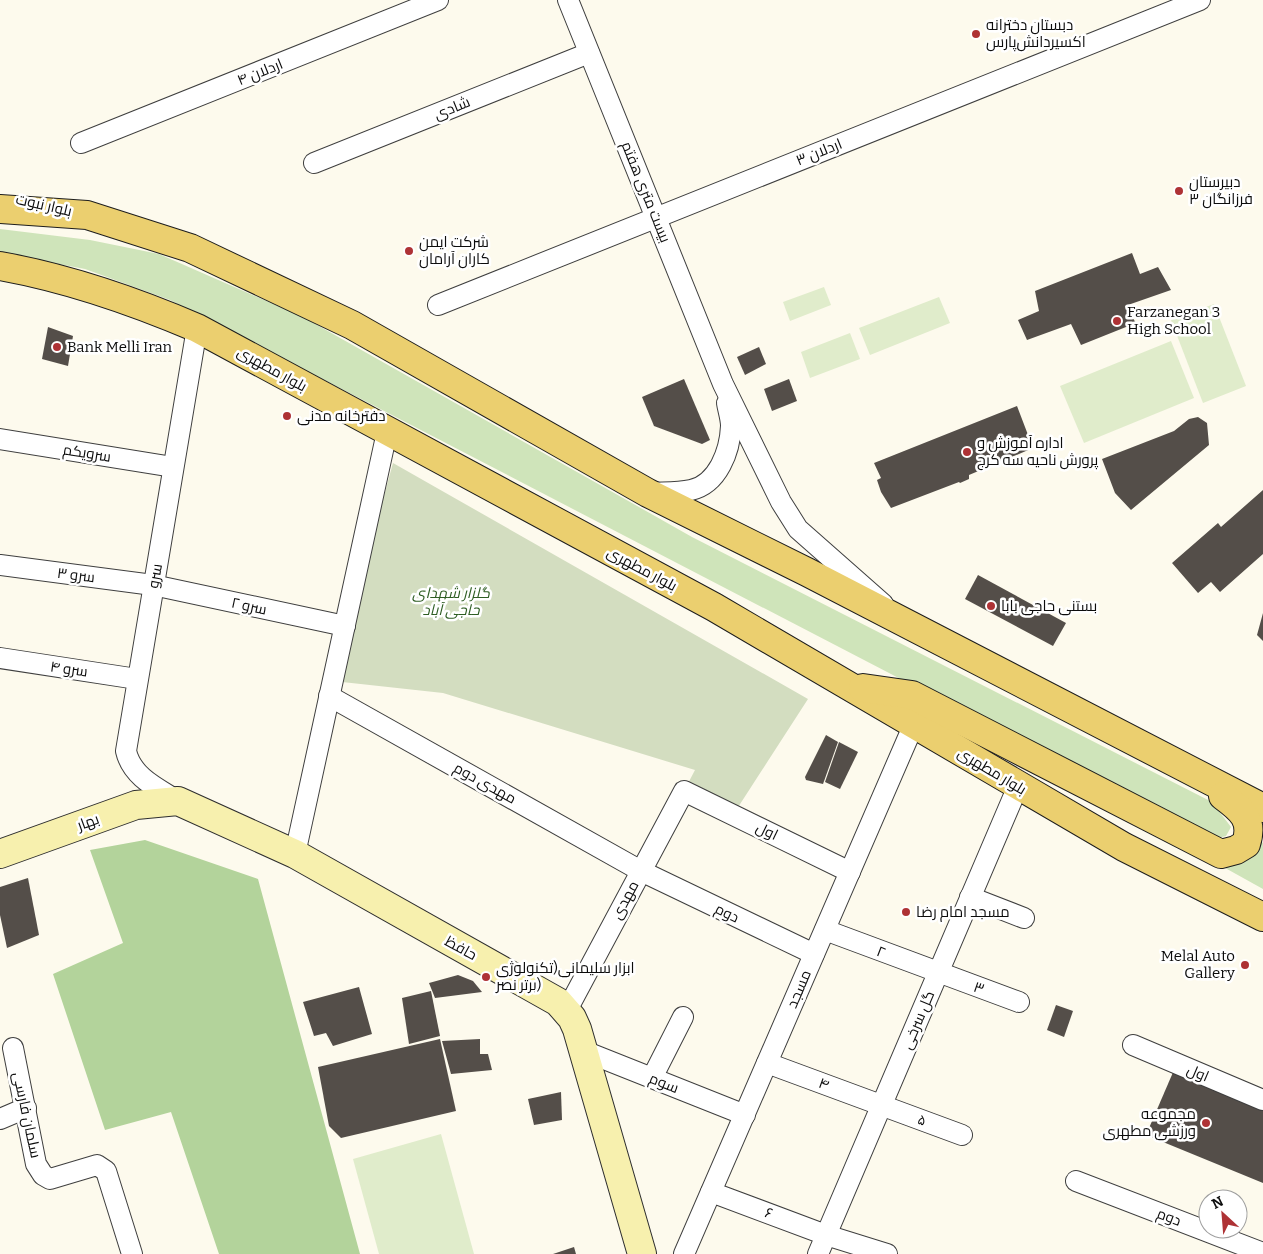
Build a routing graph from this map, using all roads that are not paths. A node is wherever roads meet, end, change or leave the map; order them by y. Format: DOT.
graph roads {
  1 [pos="438,0"];
  2 [pos="568,0"];
  3 [pos="1200,0"];
  4 [pos="590,53"];
  5 [pos="81,143"];
  6 [pos="314,163"];
  7 [pos="0,196"];
  8 [pos="0,209"];
  9 [pos="87,215"];
  10 [pos="656,218"];
  11 [pos="0,266"];
  12 [pos="438,305"];
  13 [pos="197,328"];
  14 [pos="723,384"];
  15 [pos="387,432"];
  16 [pos="0,439"];
  17 [pos="173,467"];
  18 [pos="648,493"];
  19 [pos="0,565"];
  20 [pos="153,585"];
  21 [pos="904,622"];
  22 [pos="345,626"];
  23 [pos="0,658"];
  24 [pos="137,679"];
  25 [pos="849,686"];
  26 [pos="330,696"];
  27 [pos="914,724"];
  28 [pos="1187,767"];
  29 [pos="1018,786"];
  30 [pos="684,790"];
  31 [pos="178,800"];
  32 [pos="1263,808"];
  33 [pos="0,854"];
  34 [pos="295,854"];
  35 [pos="641,871"];
  36 [pos="850,872"];
  37 [pos="970,897"];
  38 [pos="1263,917"];
  39 [pos="1024,918"];
  40 [pos="825,930"];
  41 [pos="814,954"];
  42 [pos="938,974"];
  43 [pos="1020,1002"];
  44 [pos="567,1010"];
  45 [pos="683,1017"];
  46 [pos="1133,1045"];
  47 [pos="13,1048"];
  48 [pos="584,1051"];
  49 [pos="767,1063"];
  50 [pos="652,1078"];
  51 [pos="1263,1100"];
  52 [pos="881,1105"];
  53 [pos="26,1108"];
  54 [pos="745,1115"];
  55 [pos="0,1119"];
  56 [pos="962,1135"];
  57 [pos="1076,1181"];
  58 [pos="712,1192"];
  59 [pos="826,1235"];
  60 [pos="1263,1253"];
  61 [pos="132,1254"];
  62 [pos="642,1254"];
  63 [pos="684,1254"];
  64 [pos="818,1254"];
  65 [pos="887,1254"];
  1 -- 5 [label="street, اردلان ۴"];
  2 -- 4 [label="street, بیست متری هفتم"];
  3 -- 10 [label="street, اردلان ۳"];
  4 -- 6 [label="street, شادی"];
  4 -- 10 [label="street, بیست متری هفتم"];
  7 -- 9 [label="main road, بلوار نبوت"];
  8 -- 9 [label="main road"];
  9 -- 18 [label="main road"];
  10 -- 12 [label="street, اردلان ۳"];
  10 -- 14 [label="street, بیست متری هفتم"];
  11 -- 13 [label="main road, بلوار مطهری"];
  13 -- 15 [label="main road, بلوار مطهری"];
  13 -- 17 [label="street, سرو"];
  14 -- 18 [label="street"];
  14 -- 21 [label="street"];
  15 -- 22 [label="street"];
  15 -- 25 [label="main road, بلوار مطهری"];
  16 -- 17 [label="street, سرویکم"];
  17 -- 20 [label="street, سرو"];
  18 -- 21 [label="main road"];
  19 -- 20 [label="street, سرو ۳"];
  20 -- 22 [label="street, سرو ۲"];
  20 -- 24 [label="street, سرو"];
  21 -- 28 [label="main road"];
  22 -- 26 [label="street"];
  23 -- 24 [label="street, سرو ۴"];
  24 -- 31 [label="street, سرو"];
  25 -- 27 [label="main road, بلوار مطهری"];
  25 -- 28 [label="main road"];
  26 -- 34 [label="street"];
  26 -- 35 [label="street, مهدی دوم"];
  27 -- 29 [label="main road, بلوار مطهری"];
  27 -- 36 [label="street, مسجد"];
  28 -- 32 [label="main road"];
  29 -- 37 [label="street, گل سرخی"];
  29 -- 38 [label="main road, بلوار مطهری"];
  30 -- 35 [label="street, مهدی"];
  30 -- 36 [label="street, اول"];
  31 -- 33 [label="street, بهار"];
  31 -- 34 [label="street, حافظ"];
  34 -- 44 [label="street, حافظ"];
  35 -- 41 [label="street, دوم"];
  35 -- 44 [label="street, مهدی"];
  36 -- 40 [label="street, مسجد"];
  37 -- 39 [label="street"];
  37 -- 42 [label="street, گل سرخی"];
  40 -- 41 [label="street, مسجد"];
  40 -- 42 [label="street, ۲"];
  41 -- 49 [label="street, مسجد"];
  42 -- 43 [label="street, ۳"];
  42 -- 52 [label="street, گل سرخی"];
  44 -- 48 [label="street"];
  45 -- 50 [label="street"];
  46 -- 51 [label="street, اول"];
  47 -- 53 [label="street, سلمان فارسی"];
  48 -- 50 [label="street, سوم"];
  48 -- 62 [label="street"];
  49 -- 52 [label="street, ۴"];
  49 -- 54 [label="street, مسجد"];
  50 -- 54 [label="street, سوم"];
  52 -- 56 [label="street, ۵"];
  52 -- 59 [label="street, گل سرخی"];
  53 -- 55 [label="street"];
  53 -- 61 [label="street, سلمان فارسی"];
  54 -- 58 [label="street, مسجد"];
  57 -- 60 [label="street, دوم"];
  58 -- 59 [label="street, ۶"];
  58 -- 63 [label="street, مسجد"];
  59 -- 64 [label="street, گل سرخی"];
  59 -- 65 [label="street, ۶"];
}
